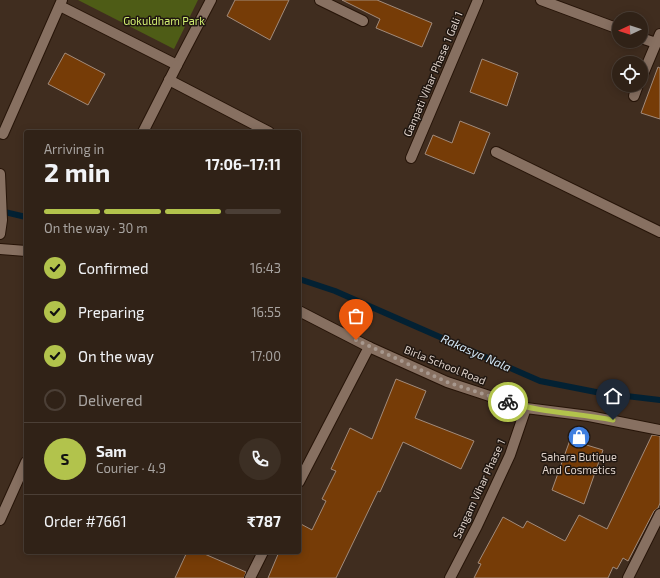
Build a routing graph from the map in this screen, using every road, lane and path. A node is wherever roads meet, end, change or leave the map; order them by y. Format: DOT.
graph roads {
  1 [pos="211,0"];
  2 [pos="320,0"];
  3 [pos="478,0"];
  4 [pos="541,0"];
  5 [pos="61,3"];
  6 [pos="363,21"];
  7 [pos="612,26"];
  8 [pos="658,38"];
  9 [pos="648,62"];
  10 [pos="177,65"];
  11 [pos="169,80"];
  12 [pos="635,92"];
  13 [pos="634,96"];
  14 [pos="144,130"];
  15 [pos="265,130"];
  16 [pos="3,134"];
  17 [pos="496,152"];
  18 [pos="411,158"];
  19 [pos="0,174"];
  20 [pos="1,197"];
  21 [pos="1,225"];
  22 [pos="659,228"];
  23 [pos="0,249"];
  24 [pos="24,251"];
  25 [pos="301,312"];
  26 [pos="368,347"];
  27 [pos="526,408"];
  28 [pos="660,430"];
  29 [pos="24,466"];
  30 [pos="301,478"];
  31 [pos="660,514"];
  32 [pos="0,520"];
  33 [pos="262,554"];
  34 [pos="250,578"];
  35 [pos="450,578"];
  36 [pos="628,578"];
  1 -- 10 [label="street"];
  2 -- 6 [label="street"];
  3 -- 18 [label="street, Ganpati Vihar Phase 1 Gali 1"];
  4 -- 7 [label="street"];
  5 -- 10 [label="street"];
  5 -- 16 [label="street"];
  8 -- 9 [label="street"];
  10 -- 11 [label="street"];
  11 -- 14 [label="street"];
  11 -- 15 [label="street"];
  12 -- 13 [label="street"];
  17 -- 22 [label="street"];
  19 -- 20 [label="street"];
  20 -- 21 [label="street"];
  23 -- 24 [label="street"];
  25 -- 26 [label="street, Birla School Road"];
  26 -- 27 [label="street, Birla School Road"];
  26 -- 30 [label="street"];
  27 -- 28 [label="street, Birla School Road"];
  27 -- 35 [label="street, Sangam Vihar Phase 1"];
  29 -- 32 [label="street"];
  31 -- 36 [label="street"];
  33 -- 34 [label="street"];
}
